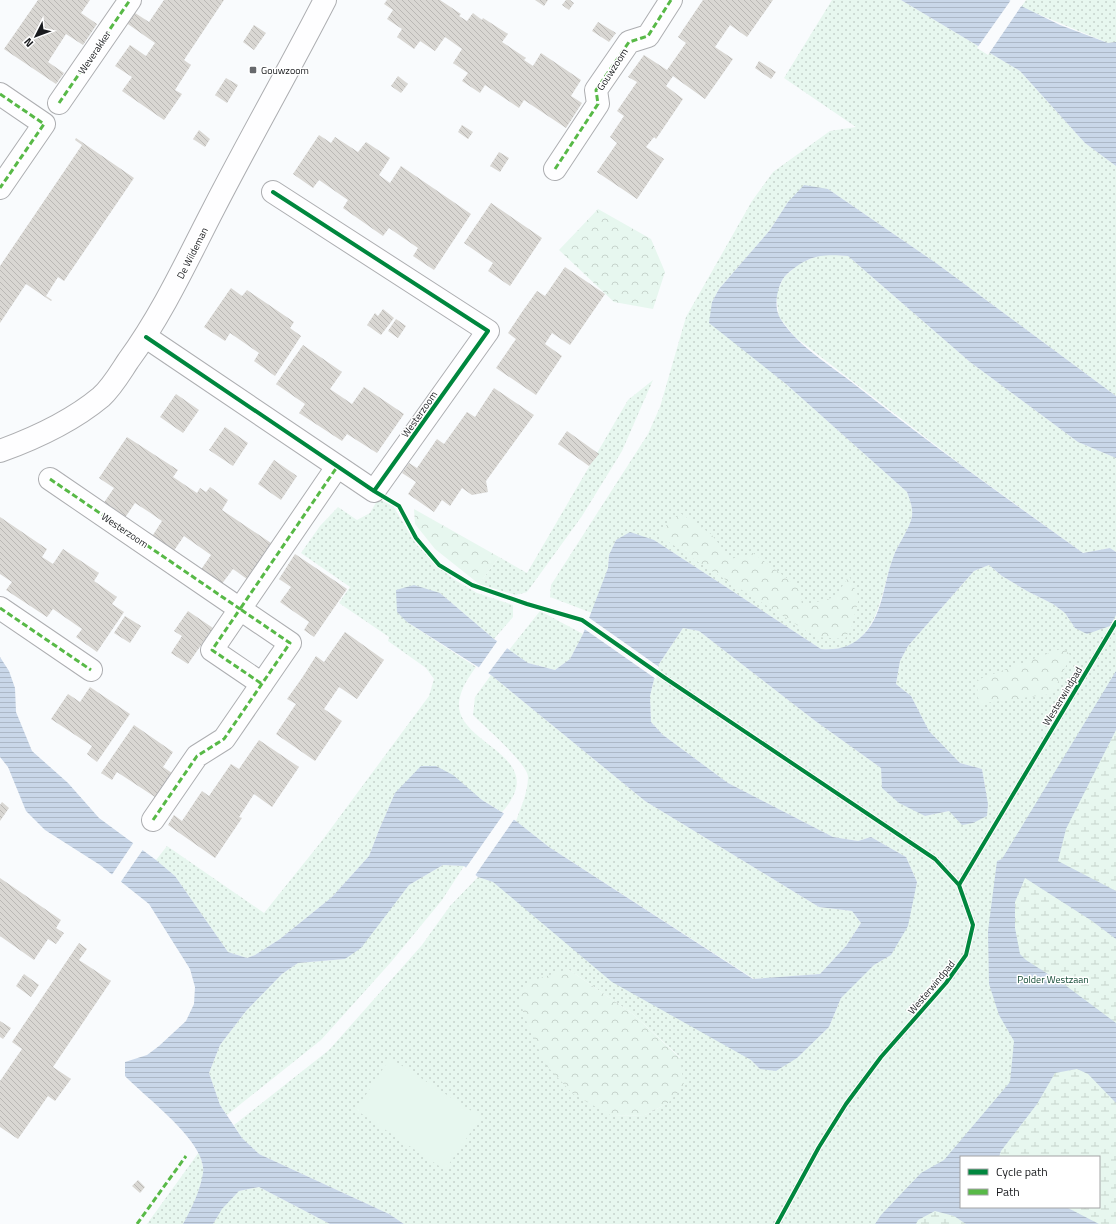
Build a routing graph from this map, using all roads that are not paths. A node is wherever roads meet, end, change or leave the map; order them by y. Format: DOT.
graph roads {
  1 [pos="130,0"];
  2 [pos="325,0"];
  3 [pos="671,0"];
  4 [pos="0,94"];
  5 [pos="59,103"];
  6 [pos="555,169"];
  7 [pos="0,188"];
  8 [pos="273,192"];
  9 [pos="146,337"];
  10 [pos="0,451"];
  11 [pos="337,467"];
  12 [pos="50,479"];
  13 [pos="0,608"];
  14 [pos="240,608"];
  15 [pos="91,670"];
  16 [pos="262,684"];
  17 [pos="154,820"];
  1 -- 5 [label="street, Weverakker"];
  2 -- 9 [label="street, De Wildeman"];
  3 -- 6 [label="street, Gouwzoom"];
  4 -- 7 [label="street"];
  8 -- 11 [label="street, Westerzoom"];
  9 -- 10 [label="street, De Wildeman"];
  9 -- 11 [label="street, Westerzoom"];
  11 -- 14 [label="street"];
  12 -- 14 [label="street, Westerzoom"];
  13 -- 15 [label="street"];
  14 -- 16 [label="street, Westerzoom"];
  14 -- 16 [label="street"];
  16 -- 17 [label="street, Westerzoom"];
}
